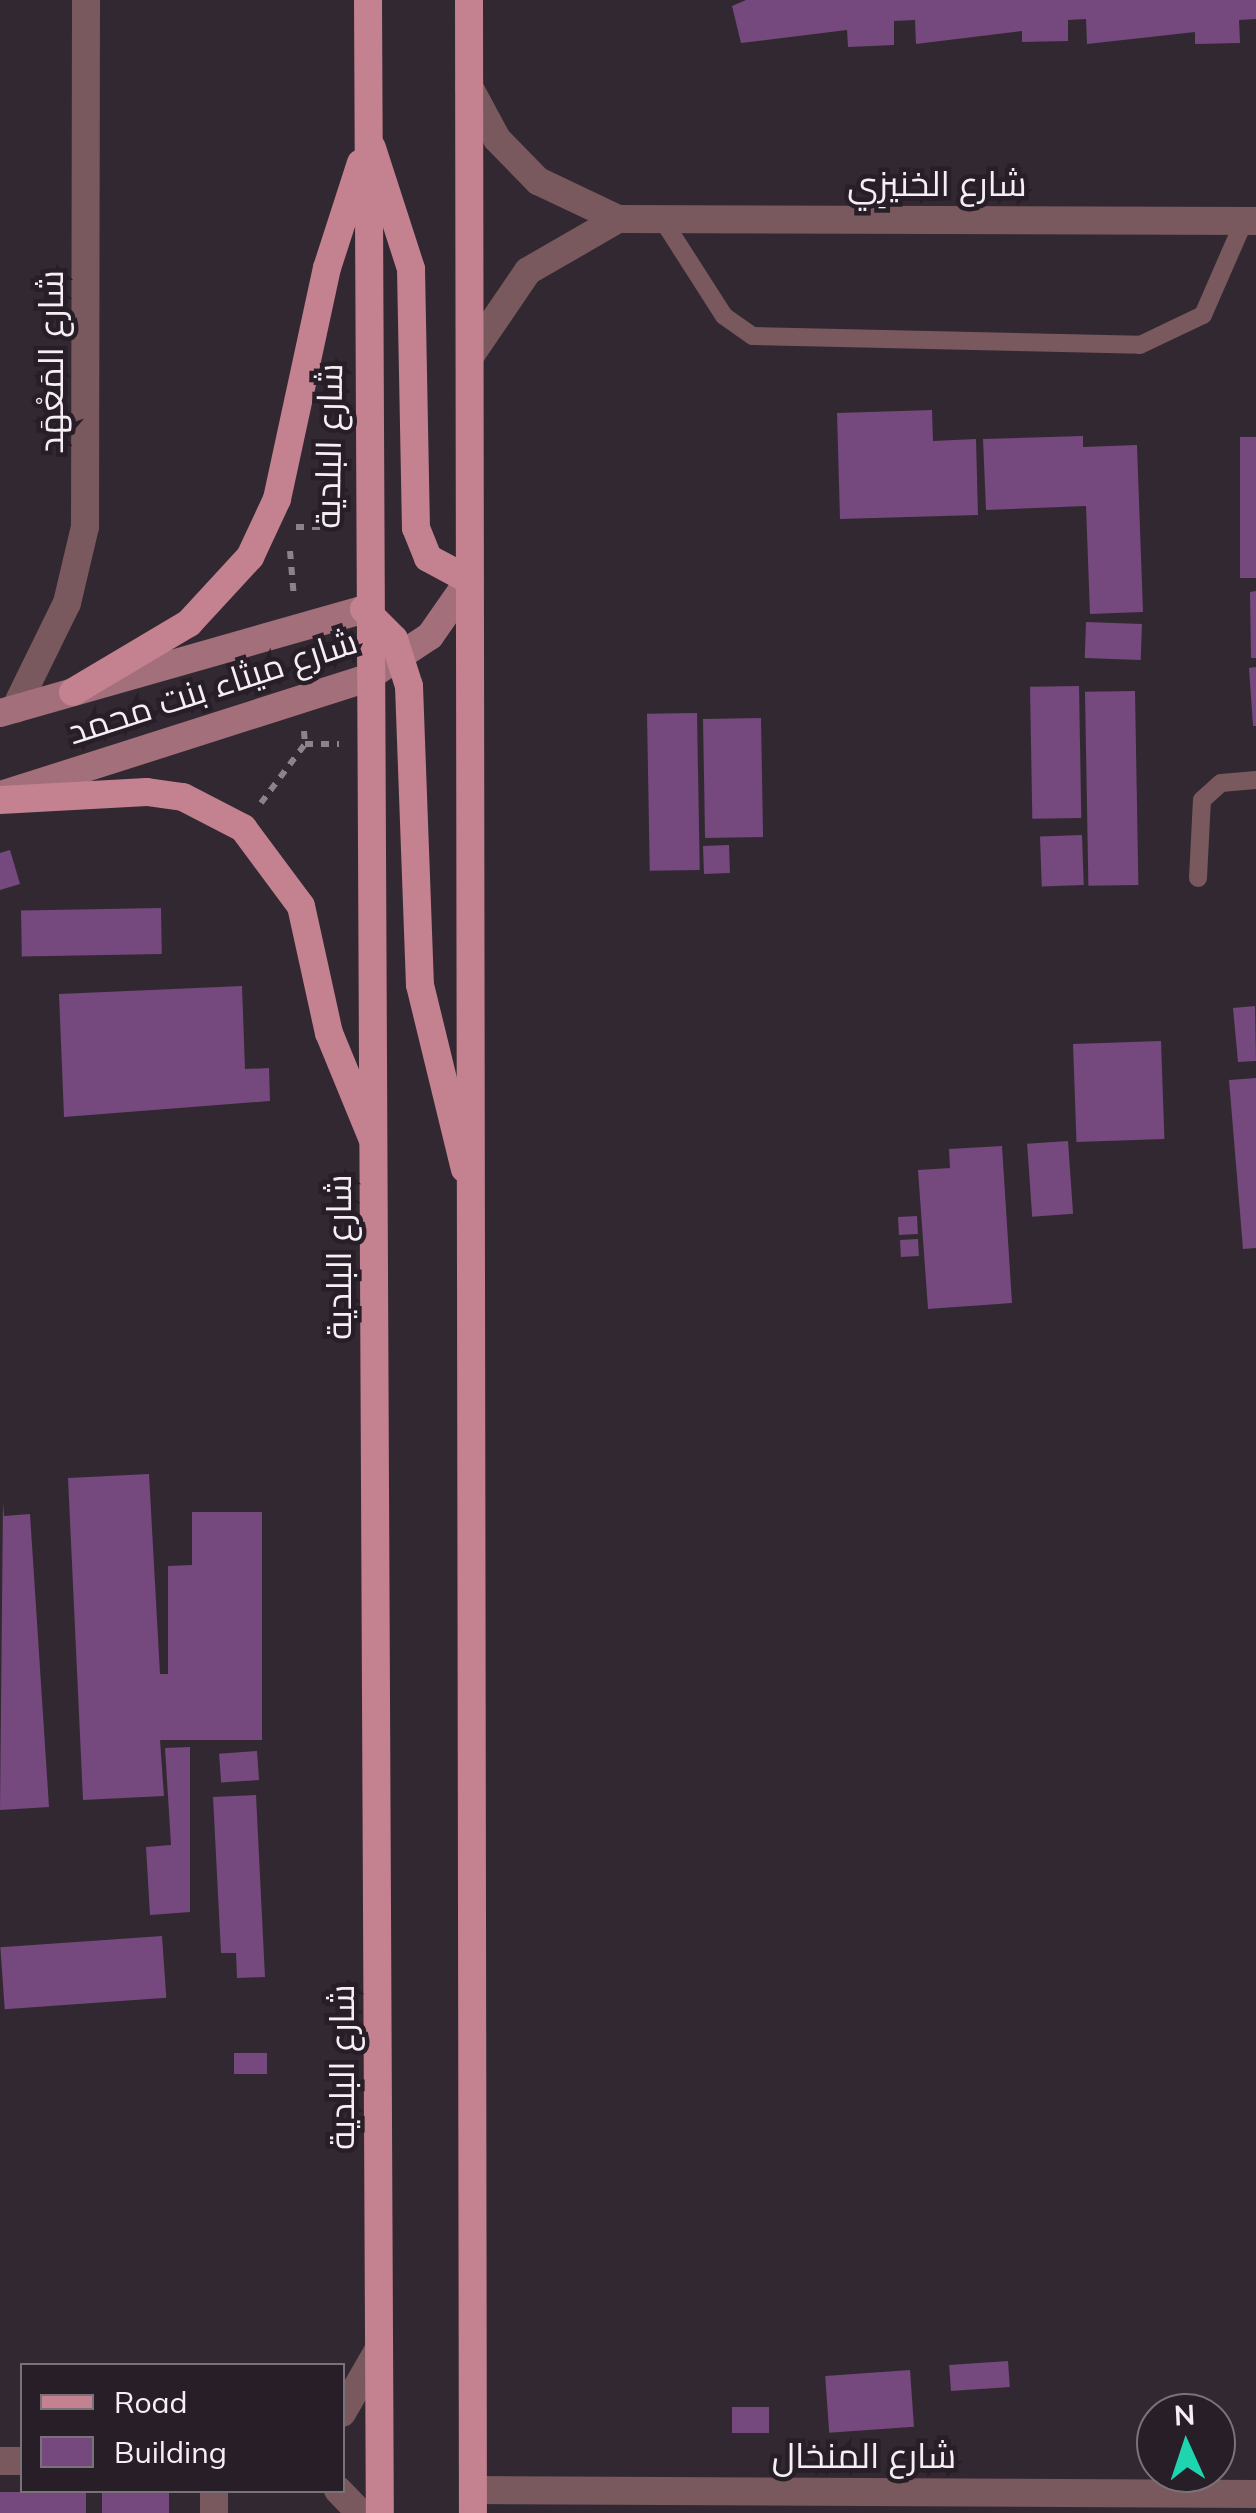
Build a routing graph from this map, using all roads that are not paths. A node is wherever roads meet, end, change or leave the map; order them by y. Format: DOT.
graph roads {
  1 [pos="86,0"];
  2 [pos="368,0"];
  3 [pos="469,0"];
  4 [pos="469,88"];
  5 [pos="369,142"];
  6 [pos="618,219"];
  7 [pos="662,219"];
  8 [pos="1250,221"];
  9 [pos="470,356"];
  10 [pos="469,580"];
  11 [pos="364,609"];
  12 [pos="404,659"];
  13 [pos="365,678"];
  14 [pos="73,692"];
  15 [pos="7,711"];
  16 [pos="1256,780"];
  17 [pos="0,798"];
  18 [pos="1198,878"];
  19 [pos="375,1145"];
  20 [pos="472,1189"];
  21 [pos="380,2349"];
  22 [pos="345,2407"];
  23 [pos="341,2493"];
  24 [pos="1256,2494"];
  25 [pos="472,2502"];
  26 [pos="360,2513"];
  27 [pos="380,2513"];
  1 -- 15 [label="street, شارع المَعْهَد"];
  2 -- 5 [label="main road, شارع البلدية"];
  3 -- 4 [label="main road"];
  4 -- 6 [label="street, شارع الخنيزِي"];
  4 -- 9 [label="main road"];
  5 -- 10 [label="main road"];
  5 -- 11 [label="main road, شارع البلدية"];
  5 -- 14 [label="main road"];
  6 -- 7 [label="street, شارع الخنيزِي"];
  6 -- 9 [label="street"];
  7 -- 8 [label="street, شارع الخنيزِي"];
  7 -- 8 [label="lane"];
  9 -- 10 [label="main road"];
  10 -- 12 [label="main road, شارع ميثاء بنت محمد"];
  10 -- 20 [label="main road"];
  11 -- 12 [label="main road"];
  11 -- 13 [label="main road, شارع البلدية"];
  11 -- 14 [label="main road, شارع ميثاء بنت محمد"];
  12 -- 13 [label="main road, شارع ميثاء بنت محمد"];
  12 -- 20 [label="main road"];
  13 -- 17 [label="main road, شارع ميثاء بنت محمد"];
  13 -- 19 [label="main road, شارع البلدية"];
  14 -- 15 [label="main road, شارع ميثاء بنت محمد"];
  16 -- 18 [label="lane"];
  17 -- 19 [label="main road"];
  19 -- 21 [label="main road, شارع البلدية"];
  20 -- 25 [label="main road"];
  21 -- 22 [label="street"];
  21 -- 27 [label="main road, شارع البلدية"];
  23 -- 26 [label="street"];
  24 -- 25 [label="street, شارع المنخال"];
}
